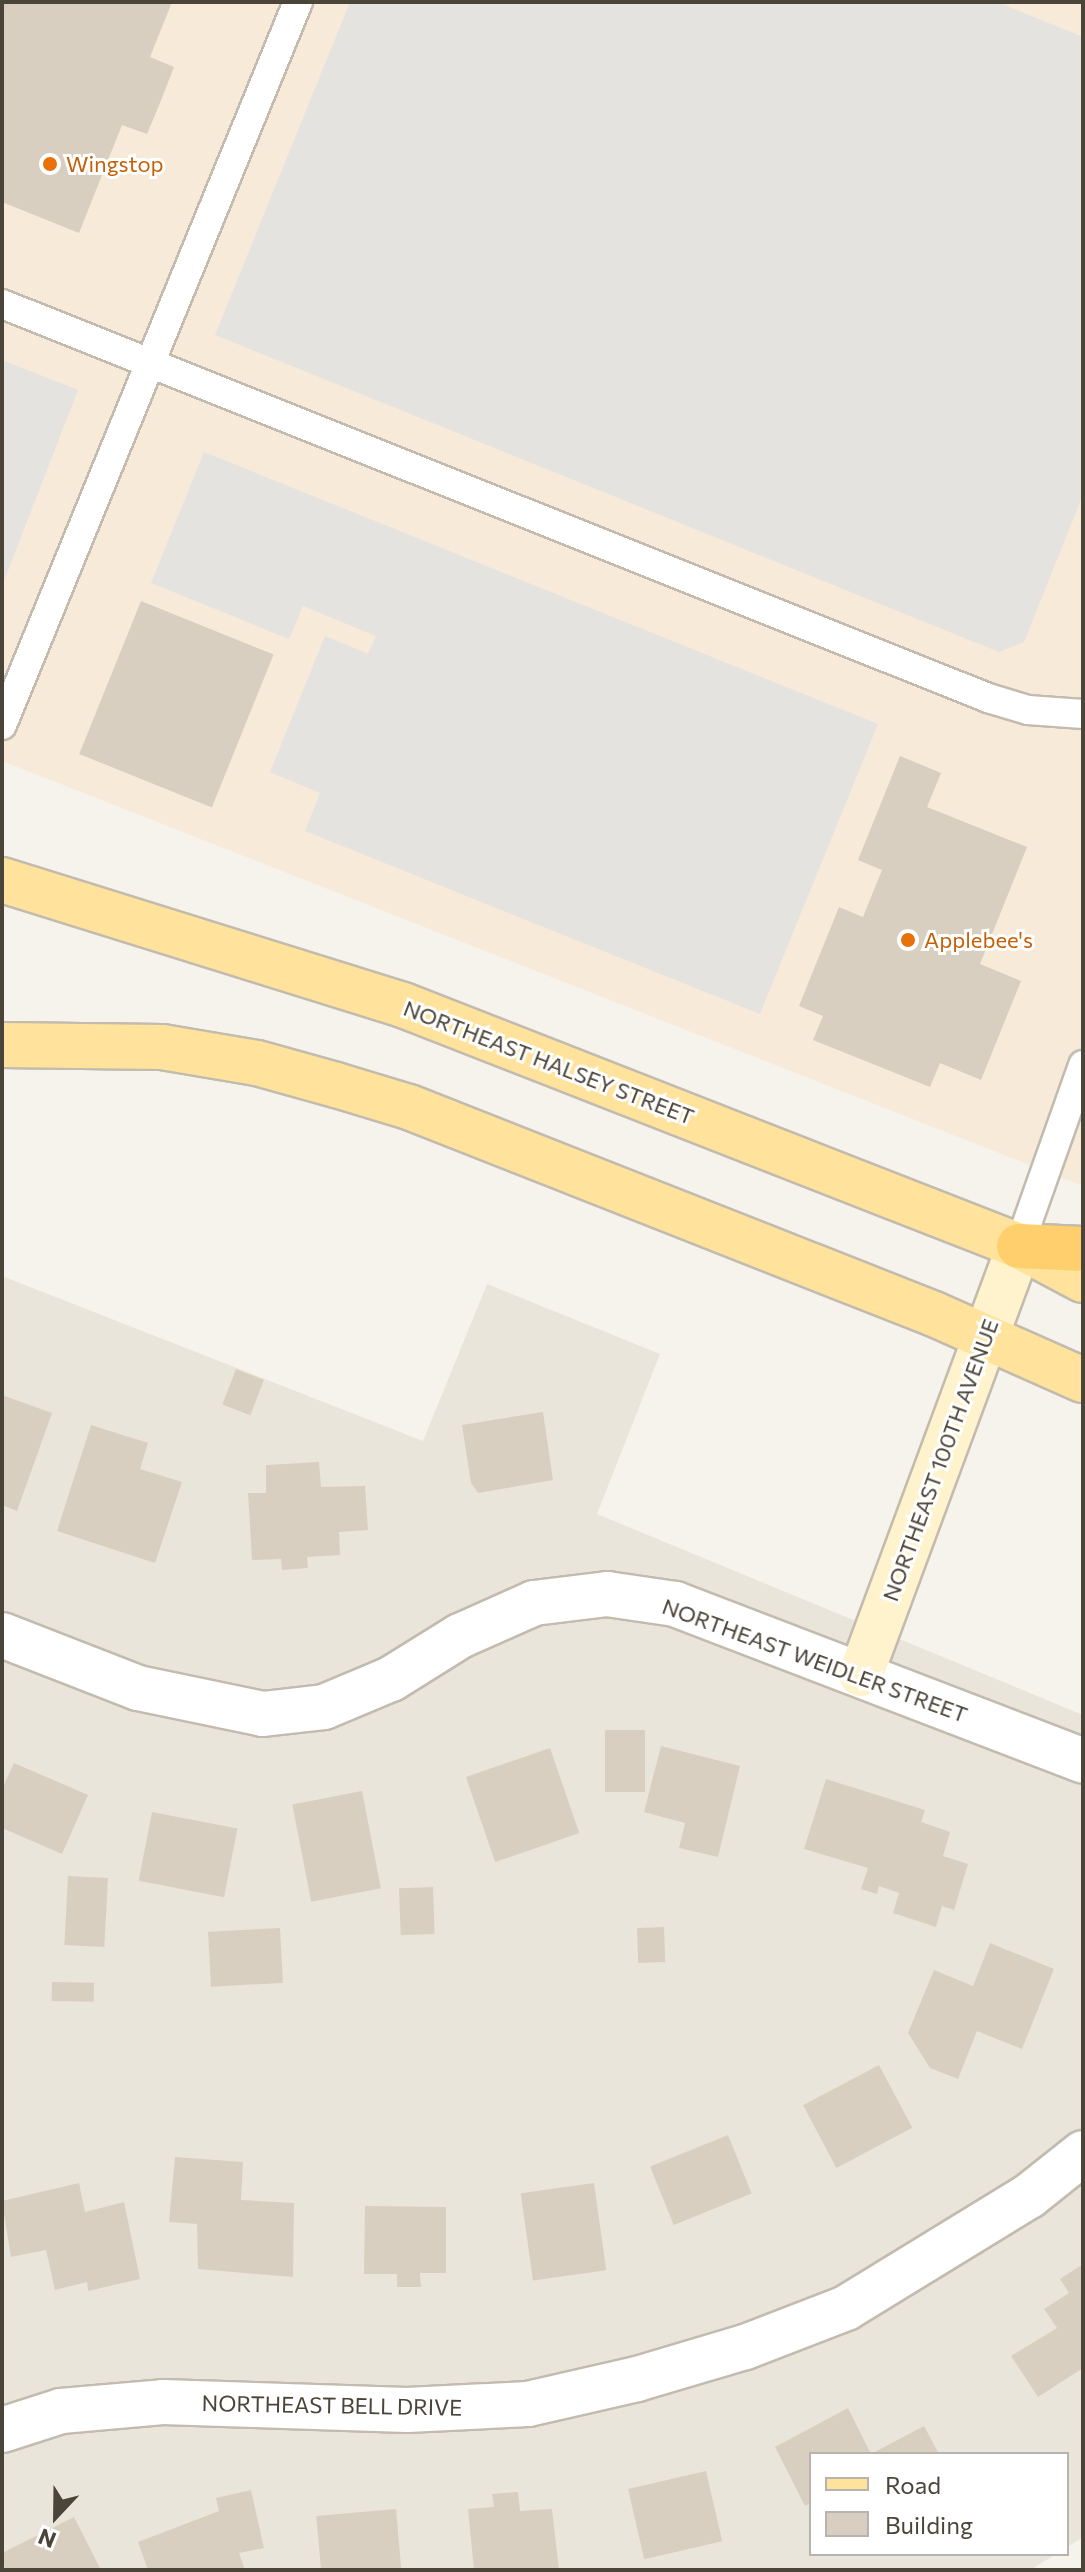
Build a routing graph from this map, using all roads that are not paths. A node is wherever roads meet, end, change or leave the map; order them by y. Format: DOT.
graph roads {
  1 [pos="298,2"];
  2 [pos="2,304"];
  3 [pos="148,361"];
  4 [pos="1083,714"];
  5 [pos="2,725"];
  6 [pos="2,880"];
  7 [pos="2,1045"];
  8 [pos="1083,1065"];
  9 [pos="1019,1246"];
  10 [pos="1083,1249"];
  11 [pos="1083,1280"];
  12 [pos="986,1336"];
  13 [pos="1083,1380"];
  14 [pos="2,1635"];
  15 [pos="861,1674"];
  16 [pos="1083,1761"];
  17 [pos="1083,2153"];
  18 [pos="2,2430"];
  1 -- 3 [label="lane"];
  2 -- 3 [label="lane"];
  3 -- 4 [label="lane"];
  3 -- 5 [label="lane"];
  6 -- 9 [label="main road, NORTHEAST HALSEY STREET"];
  7 -- 12 [label="main road"];
  8 -- 9 [label="lane"];
  9 -- 10 [label="highway"];
  9 -- 11 [label="main road, NORTHEAST HALSEY STREET"];
  9 -- 12 [label="street, NORTHEAST 100TH AVENUE"];
  12 -- 13 [label="main road"];
  12 -- 15 [label="street, NORTHEAST 100TH AVENUE"];
  14 -- 15 [label="street, NORTHEAST WEIDLER STREET"];
  15 -- 16 [label="street, NORTHEAST WEIDLER STREET"];
  17 -- 18 [label="street, NORTHEAST BELL DRIVE"];
}
